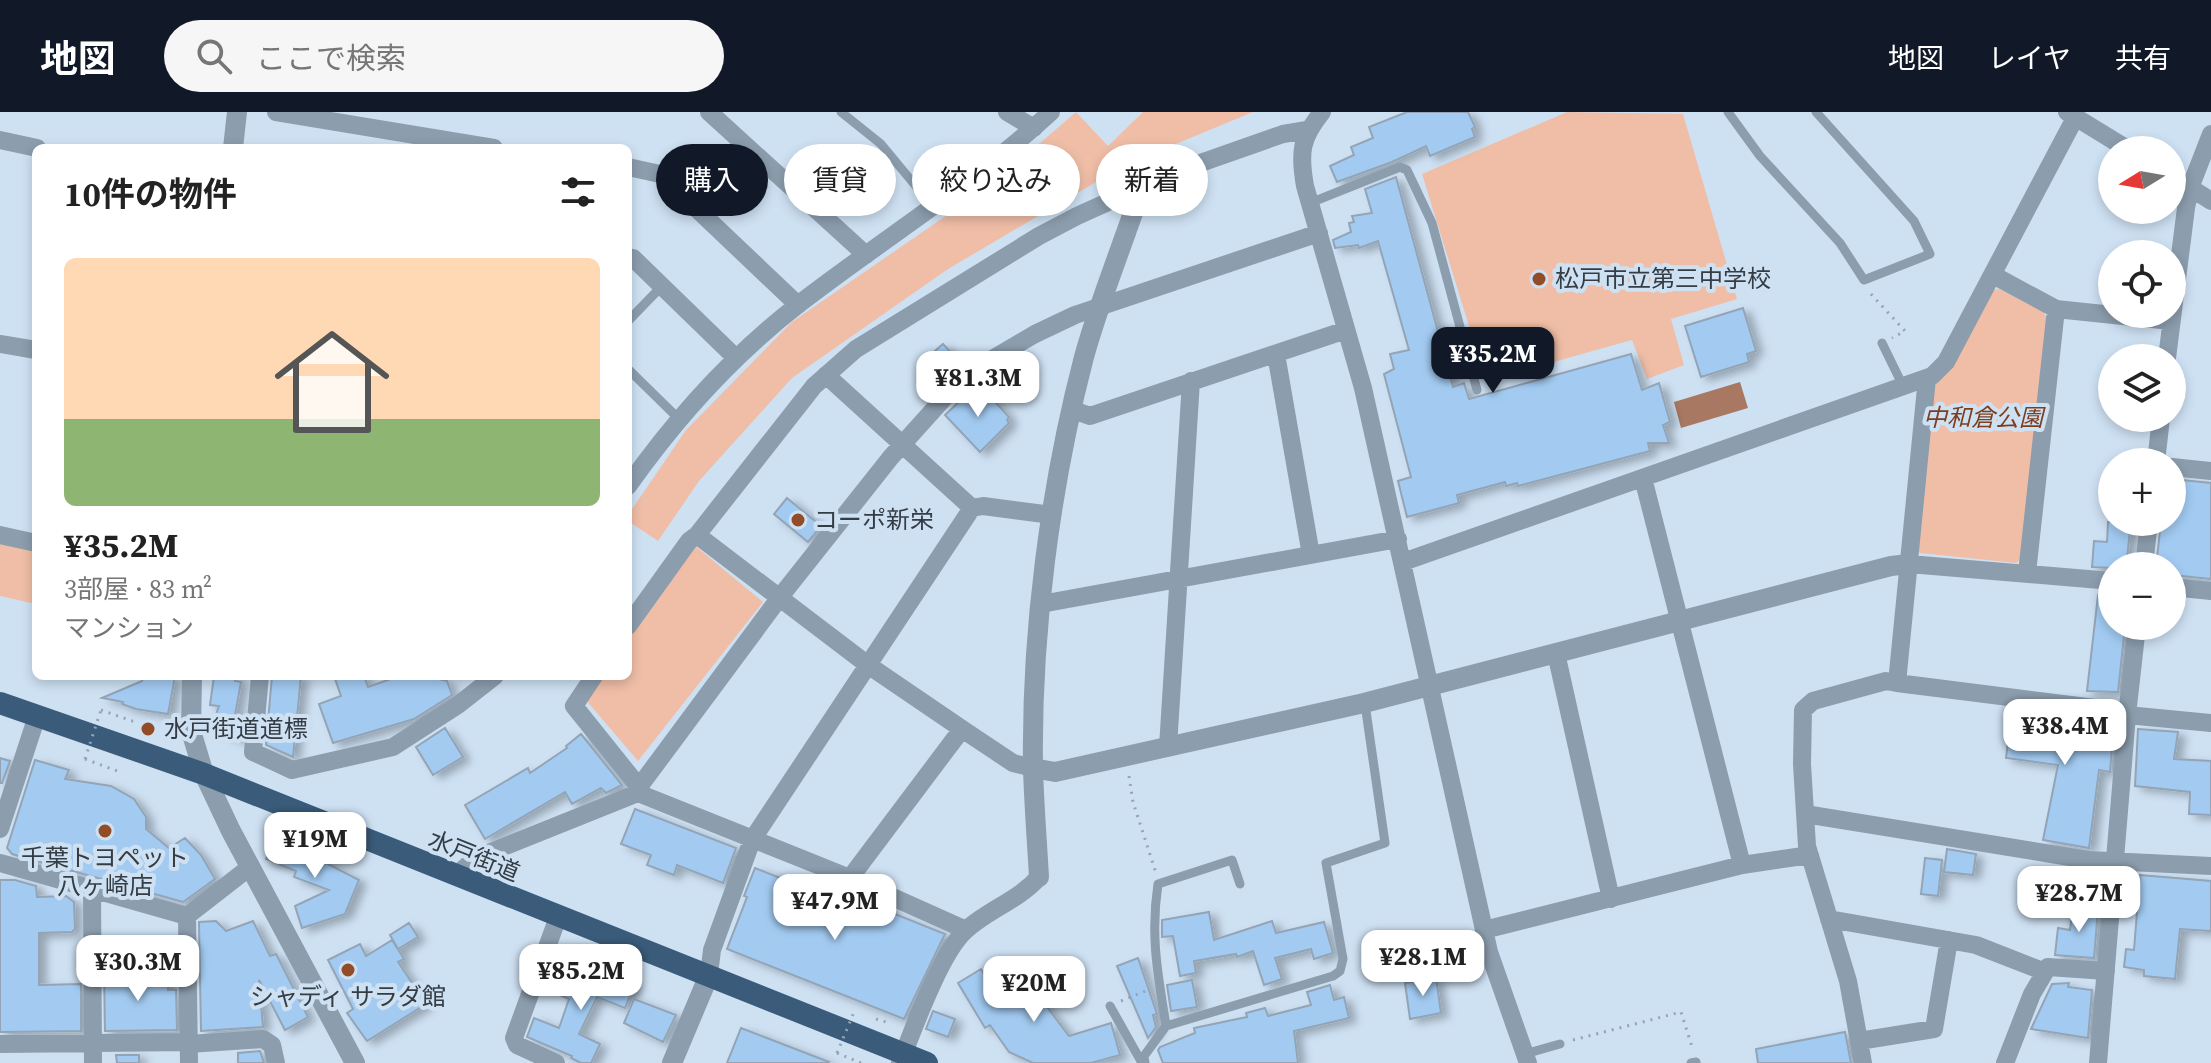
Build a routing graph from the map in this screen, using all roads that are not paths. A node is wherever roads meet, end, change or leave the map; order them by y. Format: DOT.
graph roads {
  1 [pos="237,112"];
  2 [pos="276,112"];
  3 [pos="709,112"];
  4 [pos="841,112"];
  5 [pos="1007,112"];
  6 [pos="1051,112"];
  7 [pos="1322,112"];
  8 [pos="1728,112"];
  9 [pos="1816,112"];
  10 [pos="2071,115"];
  11 [pos="1034,128"];
  12 [pos="1307,130"];
  13 [pos="2211,134"];
  14 [pos="2106,136"];
  15 [pos="0,140"];
  16 [pos="396,140"];
  17 [pos="233,144"];
  18 [pos="445,144"];
  19 [pos="1014,144"];
  20 [pos="32,147"];
  21 [pos="1208,160"];
  22 [pos="632,168"];
  23 [pos="912,181"];
  24 [pos="2186,185"];
  25 [pos="2190,188"];
  26 [pos="2211,201"];
  27 [pos="1310,203"];
  28 [pos="1096,208"];
  29 [pos="922,216"];
  30 [pos="1132,216"];
  31 [pos="1319,233"];
  32 [pos="2183,240"];
  33 [pos="866,255"];
  34 [pos="632,258"];
  35 [pos="1993,275"];
  36 [pos="662,286"];
  37 [pos="798,305"];
  38 [pos="1101,306"];
  39 [pos="2056,309"];
  40 [pos="2098,313"];
  41 [pos="632,317"];
  42 [pos="1346,330"];
  43 [pos="1882,343"];
  44 [pos="0,344"];
  45 [pos="32,349"];
  46 [pos="1276,354"];
  47 [pos="736,358"];
  48 [pos="632,373"];
  49 [pos="826,375"];
  50 [pos="1927,378"];
  51 [pos="1191,381"];
  52 [pos="1903,386"];
  53 [pos="1477,390"];
  54 [pos="1073,410"];
  55 [pos="680,420"];
  56 [pos="901,444"];
  57 [pos="2186,468"];
  58 [pos="2211,471"];
  59 [pos="1643,478"];
  60 [pos="632,480"];
  61 [pos="972,508"];
  62 [pos="1052,515"];
  63 [pos="0,535"];
  64 [pos="697,535"];
  65 [pos="1398,539"];
  66 [pos="32,542"];
  67 [pos="1311,555"];
  68 [pos="1403,562"];
  69 [pos="1909,564"];
  70 [pos="2027,573"];
  71 [pos="1180,578"];
  72 [pos="2098,580"];
  73 [pos="2186,588"];
  74 [pos="2211,591"];
  75 [pos="780,597"];
  76 [pos="1041,604"];
  77 [pos="632,620"];
  78 [pos="1677,621"];
  79 [pos="2135,640"];
  80 [pos="1556,653"];
  81 [pos="868,665"];
  82 [pos="192,680"];
  83 [pos="260,680"];
  84 [pos="490,680"];
  85 [pos="591,680"];
  86 [pos="1897,683"];
  87 [pos="1430,686"];
  88 [pos="0,703"];
  89 [pos="1364,703"];
  90 [pos="2127,713"];
  91 [pos="37,716"];
  92 [pos="2211,723"];
  93 [pos="962,729"];
  94 [pos="1168,747"];
  95 [pos="1033,768"];
  96 [pos="204,774"];
  97 [pos="638,790"];
  98 [pos="1805,814"];
  99 [pos="0,829"];
  100 [pos="752,840"];
  101 [pos="1810,855"];
  102 [pos="2116,862"];
  103 [pos="0,863"];
  104 [pos="1742,865"];
  105 [pos="2211,866"];
  106 [pos="250,867"];
  107 [pos="455,876"];
  108 [pos="1039,877"];
  109 [pos="850,878"];
  110 [pos="1240,884"];
  111 [pos="92,890"];
  112 [pos="1611,899"];
  113 [pos="187,916"];
  114 [pos="558,917"];
  115 [pos="1829,919"];
  116 [pos="966,930"];
  117 [pos="1484,930"];
  118 [pos="1949,940"];
  119 [pos="2106,971"];
  120 [pos="2045,972"];
  121 [pos="709,975"];
  122 [pos="1110,1006"];
  123 [pos="1166,1026"];
  124 [pos="1859,1041"];
  125 [pos="0,1044"];
  126 [pos="1560,1044"];
  127 [pos="189,1050"];
  128 [pos="93,1054"];
  129 [pos="902,1058"];
  130 [pos="1526,1058"];
  131 [pos="276,1063"];
  132 [pos="355,1063"];
  133 [pos="556,1063"];
  134 [pos="672,1063"];
  135 [pos="927,1063"];
  136 [pos="1144,1063"];
  137 [pos="1863,1063"];
  138 [pos="2005,1063"];
  139 [pos="2098,1063"];
  1 -- 17 [label="street"];
  2 -- 16 [label="street"];
  3 -- 33 [label="street"];
  4 -- 23 [label="lane"];
  5 -- 11 [label="street"];
  6 -- 11 [label="street"];
  7 -- 12 [label="street"];
  8 -- 9 [label="lane"];
  10 -- 14 [label="street"];
  10 -- 35 [label="street"];
  11 -- 19 [label="street"];
  12 -- 21 [label="street"];
  12 -- 27 [label="street"];
  13 -- 25 [label="street"];
  15 -- 20 [label="street"];
  16 -- 18 [label="street"];
  22 -- 37 [label="street"];
  24 -- 25 [label="street"];
  25 -- 26 [label="street"];
  25 -- 32 [label="street"];
  27 -- 31 [label="street"];
  27 -- 53 [label="lane"];
  28 -- 49 [label="street"];
  29 -- 33 [label="street"];
  30 -- 38 [label="street"];
  31 -- 38 [label="street"];
  31 -- 42 [label="street"];
  33 -- 37 [label="street"];
  34 -- 36 [label="street"];
  35 -- 39 [label="street"];
  35 -- 50 [label="street"];
  36 -- 41 [label="lane"];
  36 -- 47 [label="street"];
  37 -- 47 [label="street"];
  38 -- 54 [label="street"];
  38 -- 56 [label="street"];
  39 -- 40 [label="street"];
  39 -- 70 [label="street"];
  42 -- 46 [label="street"];
  42 -- 65 [label="street"];
  43 -- 52 [label="lane"];
  44 -- 45 [label="street"];
  46 -- 51 [label="street"];
  46 -- 67 [label="street"];
  47 -- 55 [label="street"];
  48 -- 55 [label="lane"];
  49 -- 56 [label="street"];
  49 -- 64 [label="street"];
  50 -- 52 [label="street"];
  50 -- 69 [label="street"];
  51 -- 54 [label="street"];
  51 -- 71 [label="street"];
  52 -- 59 [label="street"];
  54 -- 62 [label="street"];
  55 -- 60 [label="street"];
  56 -- 61 [label="street"];
  56 -- 75 [label="street"];
  57 -- 58 [label="street"];
  59 -- 68 [label="street"];
  59 -- 78 [label="street"];
  61 -- 62 [label="street"];
  61 -- 81 [label="street"];
  62 -- 76 [label="street"];
  63 -- 66 [label="street"];
  64 -- 75 [label="street"];
  64 -- 77 [label="street"];
  65 -- 67 [label="street"];
  65 -- 68 [label="street"];
  67 -- 71 [label="street"];
  68 -- 87 [label="street"];
  69 -- 70 [label="street"];
  69 -- 78 [label="street"];
  69 -- 86 [label="street"];
  70 -- 72 [label="street"];
  71 -- 76 [label="street"];
  71 -- 94 [label="street"];
  73 -- 74 [label="street"];
  75 -- 81 [label="street"];
  75 -- 97 [label="street"];
  76 -- 95 [label="street"];
  78 -- 80 [label="street"];
  78 -- 104 [label="street"];
  79 -- 90 [label="street"];
  80 -- 87 [label="street"];
  80 -- 112 [label="street"];
  81 -- 93 [label="street"];
  81 -- 100 [label="street"];
  82 -- 96 [label="street"];
  83 -- 84 [label="street"];
  85 -- 97 [label="street"];
  86 -- 90 [label="street"];
  86 -- 98 [label="street"];
  87 -- 89 [label="street"];
  87 -- 117 [label="street"];
  88 -- 91 [label="highway, 水戸街道"];
  89 -- 94 [label="street"];
  89 -- 123 [label="lane"];
  90 -- 92 [label="street"];
  90 -- 102 [label="street"];
  91 -- 96 [label="highway, 水戸街道"];
  91 -- 99 [label="street"];
  93 -- 95 [label="street"];
  93 -- 109 [label="street"];
  94 -- 95 [label="street"];
  95 -- 108 [label="street"];
  96 -- 106 [label="street"];
  96 -- 107 [label="highway, 水戸街道"];
  97 -- 100 [label="street"];
  97 -- 107 [label="street"];
  98 -- 101 [label="street"];
  98 -- 102 [label="street"];
  100 -- 109 [label="street"];
  100 -- 121 [label="street"];
  101 -- 104 [label="street"];
  101 -- 115 [label="street"];
  102 -- 105 [label="street"];
  102 -- 119 [label="street"];
  103 -- 111 [label="street"];
  104 -- 112 [label="street"];
  106 -- 113 [label="street"];
  106 -- 132 [label="street"];
  107 -- 114 [label="highway, 水戸街道"];
  108 -- 116 [label="street"];
  109 -- 116 [label="street"];
  110 -- 123 [label="lane"];
  111 -- 113 [label="street"];
  111 -- 128 [label="street"];
  112 -- 117 [label="street"];
  113 -- 127 [label="street"];
  114 -- 121 [label="highway, 水戸街道"];
  114 -- 133 [label="street"];
  115 -- 118 [label="street"];
  115 -- 124 [label="street"];
  116 -- 129 [label="street"];
  117 -- 130 [label="street"];
  118 -- 120 [label="street"];
  118 -- 124 [label="street"];
  119 -- 120 [label="street"];
  119 -- 139 [label="street"];
  120 -- 138 [label="street"];
  121 -- 129 [label="highway, 水戸街道"];
  121 -- 134 [label="street"];
  122 -- 136 [label="lane"];
  123 -- 136 [label="lane"];
  124 -- 137 [label="street"];
  125 -- 128 [label="street"];
  126 -- 130 [label="lane"];
  127 -- 128 [label="street"];
  127 -- 131 [label="street"];
  129 -- 135 [label="highway, 水戸街道"];
}
